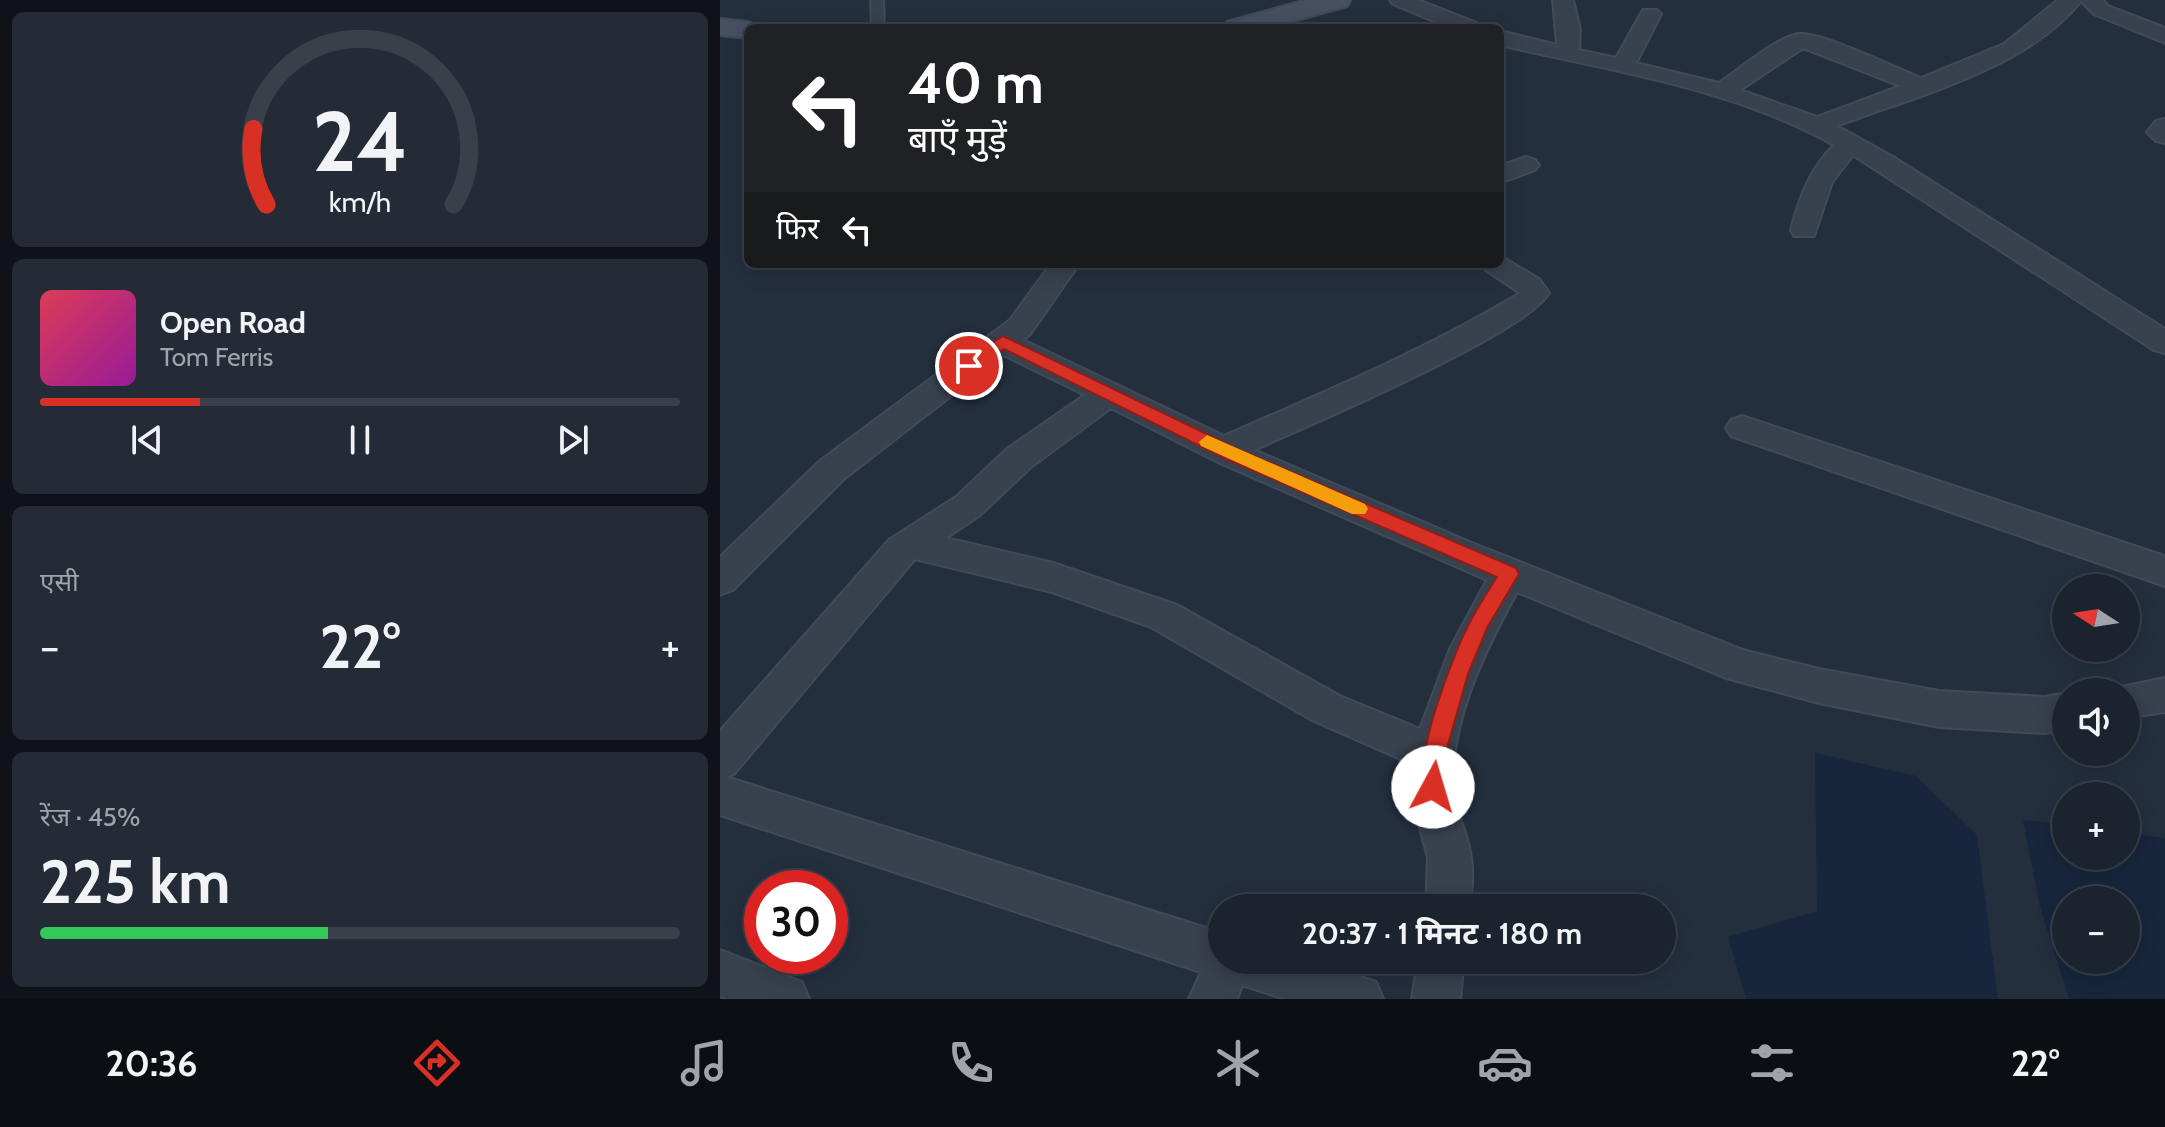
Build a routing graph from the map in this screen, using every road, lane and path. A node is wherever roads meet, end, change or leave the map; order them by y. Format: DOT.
graph roads {
  1 [pos="877,0"];
  2 [pos="1337,0"];
  3 [pos="1400,0"];
  4 [pos="1563,0"];
  5 [pos="2071,0"];
  6 [pos="2091,0"];
  7 [pos="1650,14"];
  8 [pos="878,24"];
  9 [pos="1277,24"];
  10 [pos="1459,24"];
  11 [pos="720,27"];
  12 [pos="744,30"];
  13 [pos="2165,36"];
  14 [pos="1504,41"];
  15 [pos="1568,55"];
  16 [pos="1623,67"];
  17 [pos="1920,86"];
  18 [pos="1723,91"];
  19 [pos="1817,125"];
  20 [pos="2165,126"];
  21 [pos="2165,136"];
  22 [pos="1851,143"];
  23 [pos="1526,165"];
  24 [pos="1504,173"];
  25 [pos="1804,230"];
  26 [pos="1062,268"];
  27 [pos="1502,268"];
  28 [pos="1003,342"];
  29 [pos="2165,343"];
  30 [pos="1109,394"];
  31 [pos="1742,428"];
  32 [pos="1224,450"];
  33 [pos="910,544"];
  34 [pos="2165,571"];
  35 [pos="1509,574"];
  36 [pos="720,580"];
  37 [pos="2165,695"];
  38 [pos="2140,699"];
  39 [pos="2052,714"];
  40 [pos="1435,752"];
  41 [pos="720,761"];
  42 [pos="720,795"];
  43 [pos="1449,894"];
  44 [pos="1208,952"];
  45 [pos="720,973"];
  46 [pos="1225,974"];
  47 [pos="1278,974"];
  48 [pos="1439,974"];
  49 [pos="785,999"];
  50 [pos="1213,999"];
  51 [pos="1359,999"];
  52 [pos="1436,999"];
  1 -- 8 [label="lane"];
  2 -- 9 [label="street"];
  3 -- 10 [label="street"];
  4 -- 15 [label="street"];
  5 -- 17 [label="street"];
  6 -- 13 [label="street"];
  7 -- 16 [label="street"];
  11 -- 12 [label="street"];
  14 -- 15 [label="street"];
  15 -- 16 [label="street"];
  16 -- 18 [label="street"];
  17 -- 18 [label="street"];
  17 -- 19 [label="street"];
  18 -- 19 [label="street"];
  19 -- 22 [label="street"];
  20 -- 21 [label="street"];
  22 -- 25 [label="street"];
  22 -- 29 [label="street"];
  23 -- 24 [label="street"];
  26 -- 28 [label="street"];
  27 -- 32 [label="street"];
  28 -- 30 [label="street"];
  28 -- 36 [label="street"];
  30 -- 32 [label="street"];
  30 -- 33 [label="street"];
  31 -- 34 [label="street"];
  32 -- 35 [label="street"];
  33 -- 40 [label="street"];
  33 -- 41 [label="street"];
  35 -- 39 [label="street"];
  35 -- 40 [label="street"];
  37 -- 38 [label="street"];
  40 -- 43 [label="street"];
  42 -- 44 [label="street"];
  45 -- 49 [label="street"];
  46 -- 50 [label="street"];
  47 -- 51 [label="street"];
  48 -- 52 [label="street"];
}
